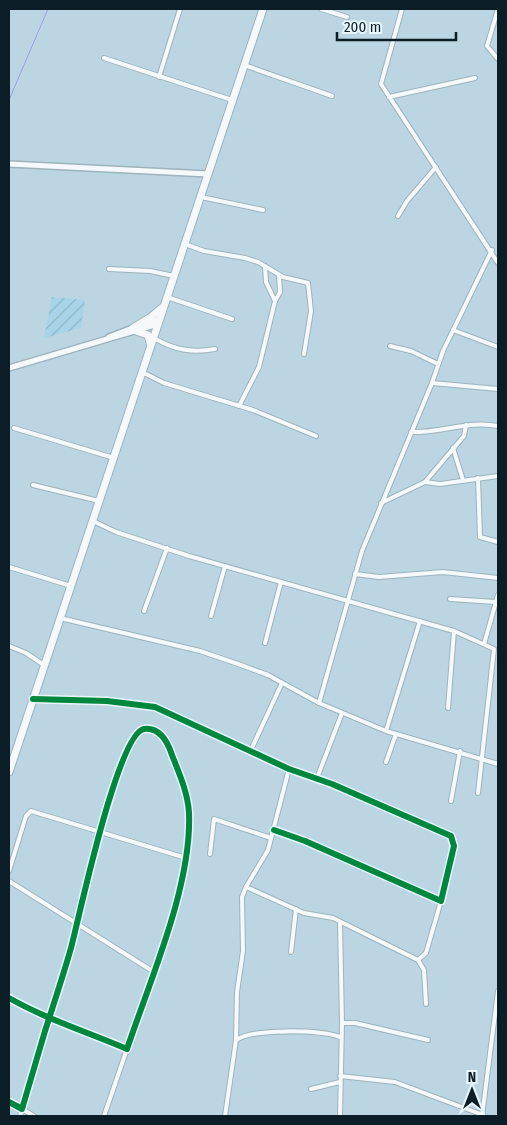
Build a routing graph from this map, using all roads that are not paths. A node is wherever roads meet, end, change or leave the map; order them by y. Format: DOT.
graph roads {
  1 [pos="180,9"];
  2 [pos="263,9"];
  3 [pos="321,9"];
  4 [pos="402,9"];
  5 [pos="498,9"];
  6 [pos="347,17"];
  7 [pos="104,58"];
  8 [pos="498,59"];
  9 [pos="244,65"];
  10 [pos="159,77"];
  11 [pos="475,78"];
  12 [pos="332,96"];
  13 [pos="389,97"];
  14 [pos="233,100"];
  15 [pos="9,164"];
  16 [pos="436,167"];
  17 [pos="208,174"];
  18 [pos="201,196"];
  19 [pos="263,210"];
  20 [pos="398,216"];
  21 [pos="185,244"];
  22 [pos="492,250"];
  23 [pos="498,263"];
  24 [pos="265,266"];
  25 [pos="109,269"];
  26 [pos="279,275"];
  27 [pos="174,276"];
  28 [pos="167,297"];
  29 [pos="275,302"];
  30 [pos="164,304"];
  31 [pos="232,319"];
  32 [pos="159,322"];
  33 [pos="134,329"];
  34 [pos="453,330"];
  35 [pos="154,338"];
  36 [pos="390,346"];
  37 [pos="498,347"];
  38 [pos="150,348"];
  39 [pos="215,349"];
  40 [pos="304,354"];
  41 [pos="438,364"];
  42 [pos="9,368"];
  43 [pos="142,372"];
  44 [pos="432,383"];
  45 [pos="498,389"];
  46 [pos="239,406"];
  47 [pos="466,425"];
  48 [pos="498,426"];
  49 [pos="14,428"];
  50 [pos="411,432"];
  51 [pos="316,436"];
  52 [pos="453,448"];
  53 [pos="114,458"];
  54 [pos="498,476"];
  55 [pos="478,478"];
  56 [pos="463,480"];
  57 [pos="424,482"];
  58 [pos="33,485"];
  59 [pos="99,501"];
  60 [pos="381,503"];
  61 [pos="93,521"];
  62 [pos="498,542"];
  63 [pos="167,548"];
  64 [pos="225,566"];
  65 [pos="9,567"];
  66 [pos="355,574"];
  67 [pos="498,578"];
  68 [pos="281,582"];
  69 [pos="71,586"];
  70 [pos="498,595"];
  71 [pos="450,599"];
  72 [pos="346,600"];
  73 [pos="496,602"];
  74 [pos="144,611"];
  75 [pos="211,616"];
  76 [pos="60,618"];
  77 [pos="420,621"];
  78 [pos="454,631"];
  79 [pos="265,643"];
  80 [pos="484,644"];
  81 [pos="9,646"];
  82 [pos="44,666"];
  83 [pos="282,683"];
  84 [pos="33,699"];
  85 [pos="319,704"];
  86 [pos="448,708"];
  87 [pos="342,713"];
  88 [pos="386,731"];
  89 [pos="396,734"];
  90 [pos="460,751"];
  91 [pos="250,752"];
  92 [pos="482,759"];
  93 [pos="386,762"];
  94 [pos="498,764"];
  95 [pos="289,769"];
  96 [pos="9,772"];
  97 [pos="316,778"];
  98 [pos="478,793"];
  99 [pos="451,801"];
  100 [pos="100,830"];
  101 [pos="274,830"];
  102 [pos="271,838"];
  103 [pos="210,854"];
  104 [pos="186,858"];
  105 [pos="9,871"];
  106 [pos="9,881"];
  107 [pos="246,887"];
  108 [pos="441,902"];
  109 [pos="296,910"];
  110 [pos="340,922"];
  111 [pos="77,925"];
  112 [pos="347,925"];
  113 [pos="342,929"];
  114 [pos="291,952"];
  115 [pos="418,960"];
  116 [pos="154,972"];
  117 [pos="498,991"];
  118 [pos="9,998"];
  119 [pos="426,1004"];
  120 [pos="497,1011"];
  121 [pos="49,1018"];
  122 [pos="342,1023"];
  123 [pos="341,1030"];
  124 [pos="236,1031"];
  125 [pos="329,1033"];
  126 [pos="243,1036"];
  127 [pos="340,1037"];
  128 [pos="236,1040"];
  129 [pos="428,1040"];
  130 [pos="127,1049"];
  131 [pos="340,1076"];
  132 [pos="340,1082"];
  133 [pos="311,1090"];
  134 [pos="9,1102"];
  135 [pos="22,1109"];
  136 [pos="482,1115"];
  137 [pos="20,1116"];
  138 [pos="34,1116"];
  139 [pos="104,1116"];
  140 [pos="224,1116"];
  141 [pos="340,1116"];
  1 -- 10 [label="street"];
  2 -- 9 [label="highway"];
  3 -- 6 [label="street"];
  4 -- 13 [label="street"];
  5 -- 8 [label="street"];
  7 -- 10 [label="street"];
  9 -- 12 [label="street"];
  9 -- 14 [label="highway"];
  10 -- 14 [label="street"];
  11 -- 13 [label="street"];
  13 -- 16 [label="street"];
  14 -- 17 [label="highway"];
  15 -- 17 [label="street"];
  16 -- 20 [label="street"];
  16 -- 22 [label="street"];
  17 -- 18 [label="highway"];
  18 -- 19 [label="street"];
  18 -- 21 [label="highway"];
  21 -- 24 [label="street"];
  21 -- 27 [label="highway"];
  22 -- 23 [label="street"];
  22 -- 34 [label="street"];
  24 -- 26 [label="street"];
  24 -- 29 [label="street"];
  25 -- 27 [label="street"];
  26 -- 29 [label="street"];
  26 -- 40 [label="street"];
  27 -- 28 [label="highway"];
  28 -- 30 [label="highway"];
  28 -- 31 [label="street"];
  29 -- 46 [label="street"];
  30 -- 32 [label="highway"];
  30 -- 33 [label="highway"];
  32 -- 33 [label="street"];
  32 -- 35 [label="highway"];
  33 -- 38 [label="highway"];
  33 -- 42 [label="street"];
  34 -- 37 [label="street"];
  34 -- 41 [label="street"];
  35 -- 38 [label="highway"];
  35 -- 39 [label="street"];
  36 -- 41 [label="street"];
  38 -- 43 [label="highway"];
  41 -- 44 [label="street"];
  43 -- 46 [label="street"];
  43 -- 53 [label="highway"];
  44 -- 45 [label="street"];
  44 -- 50 [label="street"];
  46 -- 51 [label="street"];
  47 -- 48 [label="street"];
  47 -- 50 [label="street"];
  47 -- 52 [label="street"];
  49 -- 53 [label="street"];
  50 -- 60 [label="street"];
  52 -- 56 [label="street"];
  52 -- 57 [label="street"];
  53 -- 59 [label="highway"];
  54 -- 55 [label="street"];
  55 -- 56 [label="street"];
  55 -- 62 [label="street"];
  56 -- 57 [label="street"];
  57 -- 60 [label="street"];
  58 -- 59 [label="street"];
  59 -- 61 [label="highway"];
  60 -- 66 [label="street"];
  61 -- 63 [label="street"];
  61 -- 69 [label="highway"];
  63 -- 64 [label="street"];
  63 -- 74 [label="street"];
  64 -- 68 [label="street"];
  64 -- 75 [label="street"];
  65 -- 69 [label="street"];
  66 -- 67 [label="street"];
  66 -- 72 [label="street"];
  68 -- 72 [label="street"];
  68 -- 79 [label="street"];
  69 -- 76 [label="highway"];
  70 -- 73 [label="street"];
  71 -- 73 [label="street"];
  72 -- 77 [label="street"];
  72 -- 85 [label="street"];
  73 -- 80 [label="street"];
  76 -- 82 [label="highway"];
  76 -- 83 [label="street"];
  77 -- 78 [label="street"];
  77 -- 88 [label="street"];
  78 -- 80 [label="street"];
  78 -- 86 [label="street"];
  80 -- 92 [label="street"];
  81 -- 82 [label="street"];
  82 -- 84 [label="highway"];
  83 -- 85 [label="street"];
  83 -- 91 [label="street"];
  84 -- 91 [label="street"];
  84 -- 96 [label="highway"];
  85 -- 87 [label="street"];
  87 -- 88 [label="street"];
  87 -- 97 [label="street"];
  88 -- 89 [label="street"];
  89 -- 90 [label="street"];
  89 -- 93 [label="street"];
  90 -- 92 [label="street"];
  90 -- 99 [label="street"];
  91 -- 95 [label="street"];
  92 -- 94 [label="street"];
  92 -- 98 [label="street"];
  95 -- 97 [label="street"];
  95 -- 101 [label="street"];
  97 -- 108 [label="street"];
  100 -- 104 [label="street"];
  100 -- 104 [label="street"];
  100 -- 105 [label="street"];
  100 -- 111 [label="street"];
  101 -- 102 [label="street"];
  101 -- 108 [label="street"];
  102 -- 103 [label="street"];
  102 -- 107 [label="street"];
  104 -- 116 [label="street"];
  106 -- 111 [label="street"];
  107 -- 109 [label="street"];
  107 -- 124 [label="street"];
  108 -- 115 [label="street"];
  109 -- 110 [label="street"];
  109 -- 114 [label="street"];
  110 -- 112 [label="street"];
  110 -- 113 [label="street"];
  111 -- 116 [label="street"];
  111 -- 121 [label="street"];
  112 -- 113 [label="street"];
  112 -- 115 [label="street"];
  113 -- 122 [label="street"];
  115 -- 119 [label="street"];
  116 -- 130 [label="street"];
  117 -- 120 [label="street"];
  118 -- 121 [label="street"];
  120 -- 136 [label="street"];
  121 -- 130 [label="street"];
  121 -- 135 [label="street"];
  122 -- 123 [label="street"];
  122 -- 129 [label="street"];
  123 -- 125 [label="street"];
  123 -- 127 [label="street"];
  124 -- 126 [label="street"];
  124 -- 128 [label="street"];
  125 -- 126 [label="street"];
  125 -- 127 [label="street"];
  126 -- 128 [label="street"];
  127 -- 131 [label="street"];
  128 -- 140 [label="street"];
  130 -- 139 [label="street"];
  131 -- 132 [label="street"];
  131 -- 136 [label="street"];
  132 -- 133 [label="street"];
  132 -- 141 [label="street"];
  134 -- 135 [label="street"];
  135 -- 137 [label="street"];
  135 -- 138 [label="street"];
}
